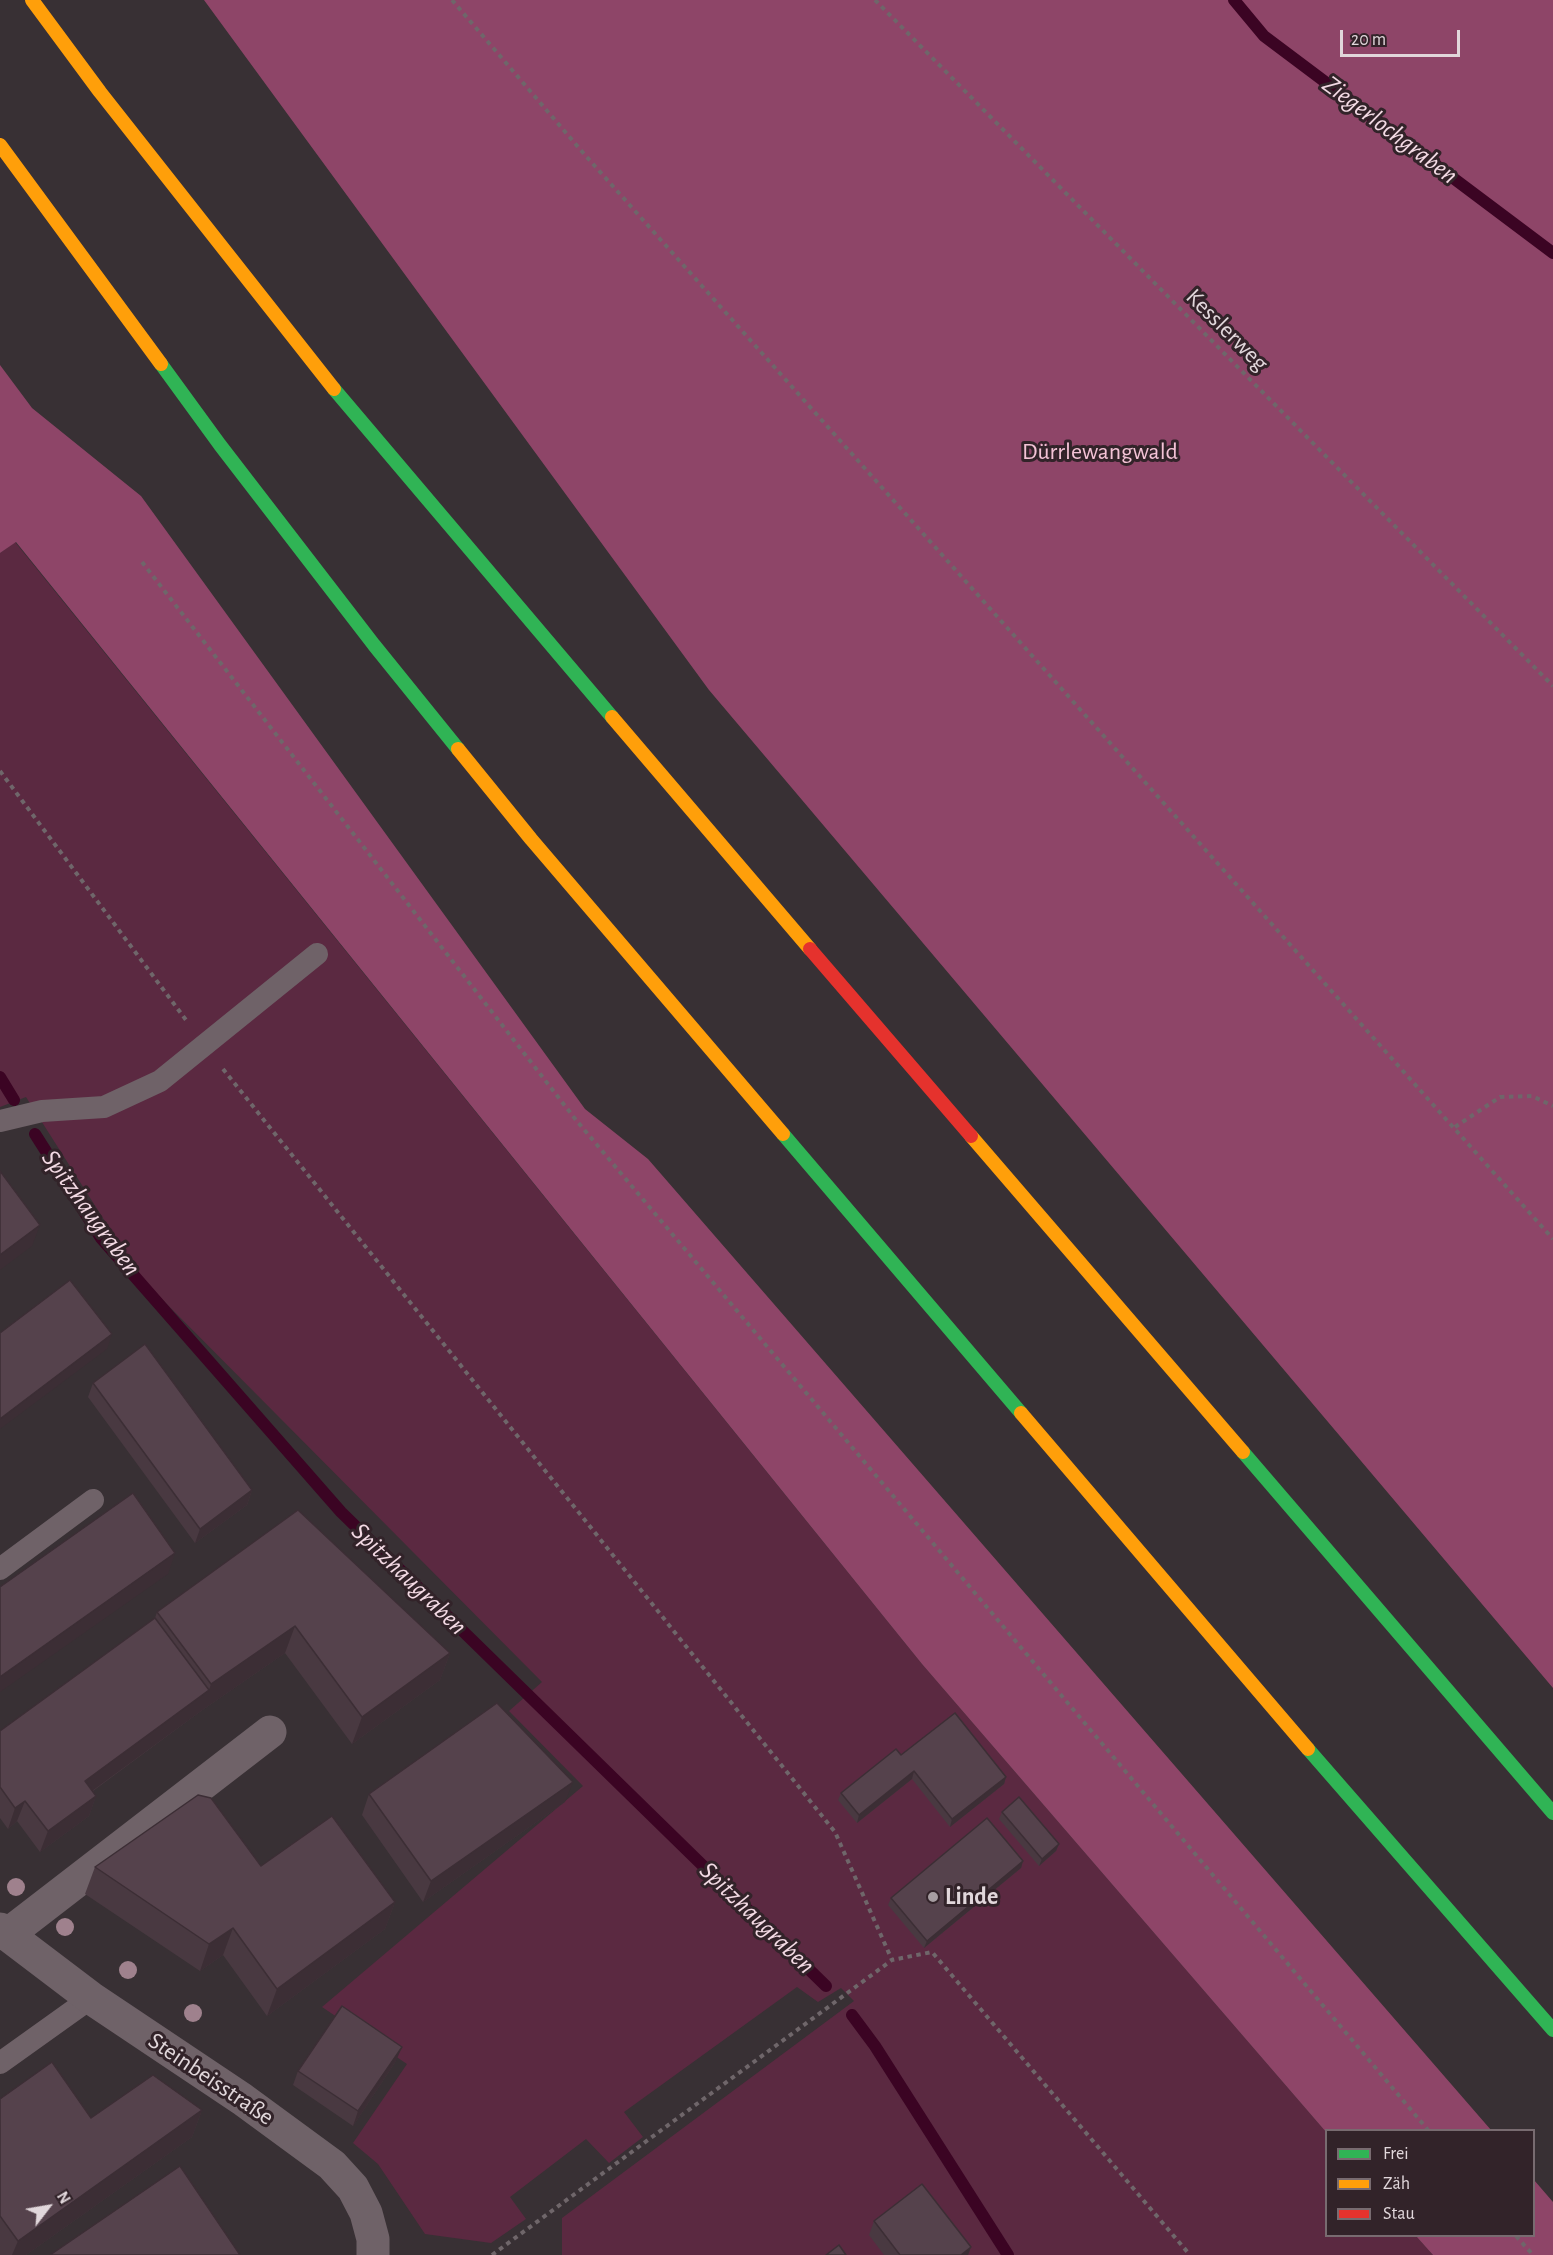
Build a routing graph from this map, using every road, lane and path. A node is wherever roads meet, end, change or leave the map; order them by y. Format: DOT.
graph roads {
  1 [pos="32,0"];
  2 [pos="452,0"];
  3 [pos="874,0"];
  4 [pos="0,145"];
  5 [pos="142,562"];
  6 [pos="1553,686"];
  7 [pos="0,771"];
  8 [pos="317,954"];
  9 [pos="204,1045"];
  10 [pos="1553,1106"];
  11 [pos="0,1121"];
  12 [pos="1455,1127"];
  13 [pos="1553,1239"];
  14 [pos="93,1500"];
  15 [pos="0,1569"];
  16 [pos="270,1732"];
  17 [pos="1553,1814"];
  18 [pos="3,1932"];
  19 [pos="892,1960"];
  20 [pos="91,1998"];
  21 [pos="1553,2030"];
  22 [pos="0,2063"];
  23 [pos="1427,2129"];
  24 [pos="1518,2237"];
  25 [pos="373,2255"];
  26 [pos="492,2255"];
  27 [pos="1190,2255"];
  28 [pos="1533,2255"];
  1 -- 17 [label="highway"];
  2 -- 12 [label="path"];
  3 -- 6 [label="path, Kesslerweg"];
  4 -- 21 [label="highway"];
  5 -- 23 [label="path"];
  7 -- 9 [label="path"];
  8 -- 9 [label="lane"];
  9 -- 11 [label="lane"];
  9 -- 19 [label="path"];
  10 -- 12 [label="path"];
  12 -- 13 [label="path"];
  14 -- 15 [label="lane"];
  16 -- 18 [label="street, Steinbeisstraße"];
  18 -- 20 [label="street, Steinbeisstraße"];
  19 -- 26 [label="path"];
  19 -- 27 [label="path"];
  20 -- 22 [label="lane"];
  20 -- 25 [label="street, Steinbeisstraße"];
  24 -- 28 [label="path"];
}
